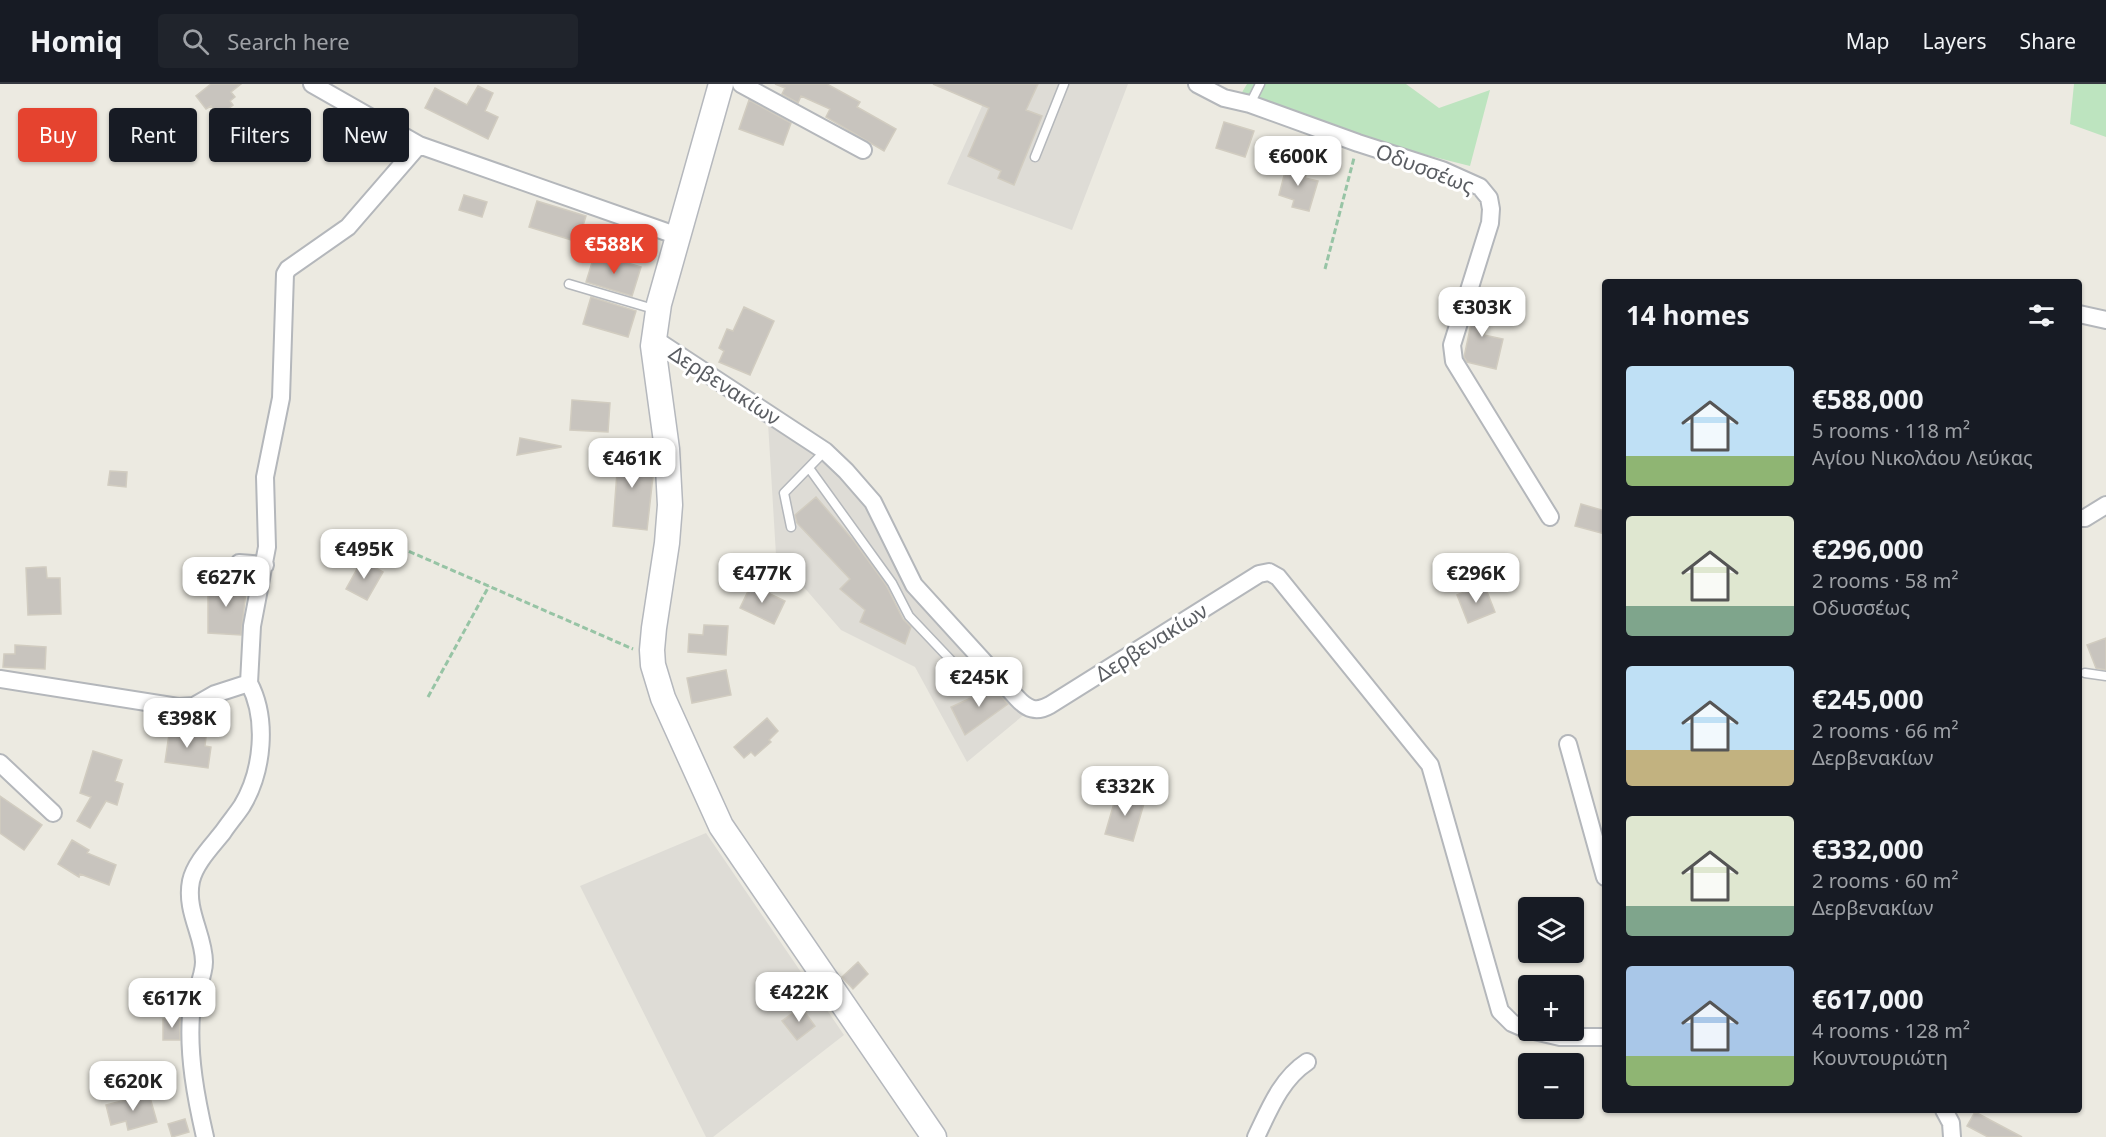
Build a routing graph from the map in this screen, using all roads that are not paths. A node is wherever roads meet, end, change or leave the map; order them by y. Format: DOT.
graph roads {
  1 [pos="312,84"];
  2 [pos="721,84"];
  3 [pos="741,84"];
  4 [pos="1064,84"];
  5 [pos="1197,84"];
  6 [pos="1260,84"];
  7 [pos="1250,104"];
  8 [pos="419,145"];
  9 [pos="863,150"];
  10 [pos="1035,157"];
  11 [pos="678,236"];
  12 [pos="569,284"];
  13 [pos="658,310"];
  14 [pos="2082,315"];
  15 [pos="2106,320"];
  16 [pos="653,338"];
  17 [pos="825,451"];
  18 [pos="809,468"];
  19 [pos="2106,505"];
  20 [pos="1550,517"];
  21 [pos="2082,518"];
  22 [pos="790,527"];
  23 [pos="239,563"];
  24 [pos="265,565"];
  25 [pos="2085,673"];
  26 [pos="964,674"];
  27 [pos="2106,676"];
  28 [pos="0,679"];
  29 [pos="249,683"];
  30 [pos="1568,744"];
  31 [pos="0,763"];
  32 [pos="53,813"];
  33 [pos="1602,866"];
  34 [pos="1518,1025"];
  35 [pos="1584,1037"];
  36 [pos="1602,1037"];
  37 [pos="1307,1062"];
  38 [pos="1946,1113"];
  39 [pos="205,1137"];
  40 [pos="934,1137"];
  41 [pos="1256,1137"];
  42 [pos="1952,1137"];
  1 -- 8 [label="street"];
  2 -- 11 [label="main road"];
  3 -- 9 [label="street"];
  4 -- 10 [label="lane"];
  5 -- 7 [label="street, Οδυσσέως"];
  6 -- 7 [label="lane"];
  7 -- 20 [label="street, Οδυσσέως"];
  8 -- 11 [label="street"];
  8 -- 24 [label="street"];
  11 -- 13 [label="main road"];
  12 -- 13 [label="lane"];
  13 -- 16 [label="main road"];
  14 -- 15 [label="street"];
  16 -- 17 [label="street, Δερβενακίων"];
  16 -- 40 [label="main road"];
  17 -- 18 [label="lane"];
  17 -- 34 [label="street, Δερβενακίων"];
  18 -- 22 [label="lane"];
  18 -- 26 [label="lane"];
  19 -- 21 [label="street"];
  23 -- 24 [label="street"];
  24 -- 29 [label="street"];
  25 -- 27 [label="lane"];
  28 -- 29 [label="street"];
  29 -- 39 [label="street"];
  30 -- 33 [label="street"];
  31 -- 32 [label="street"];
  35 -- 36 [label="street, Δερβενακίων"];
  37 -- 41 [label="street"];
  38 -- 42 [label="street"];
}
